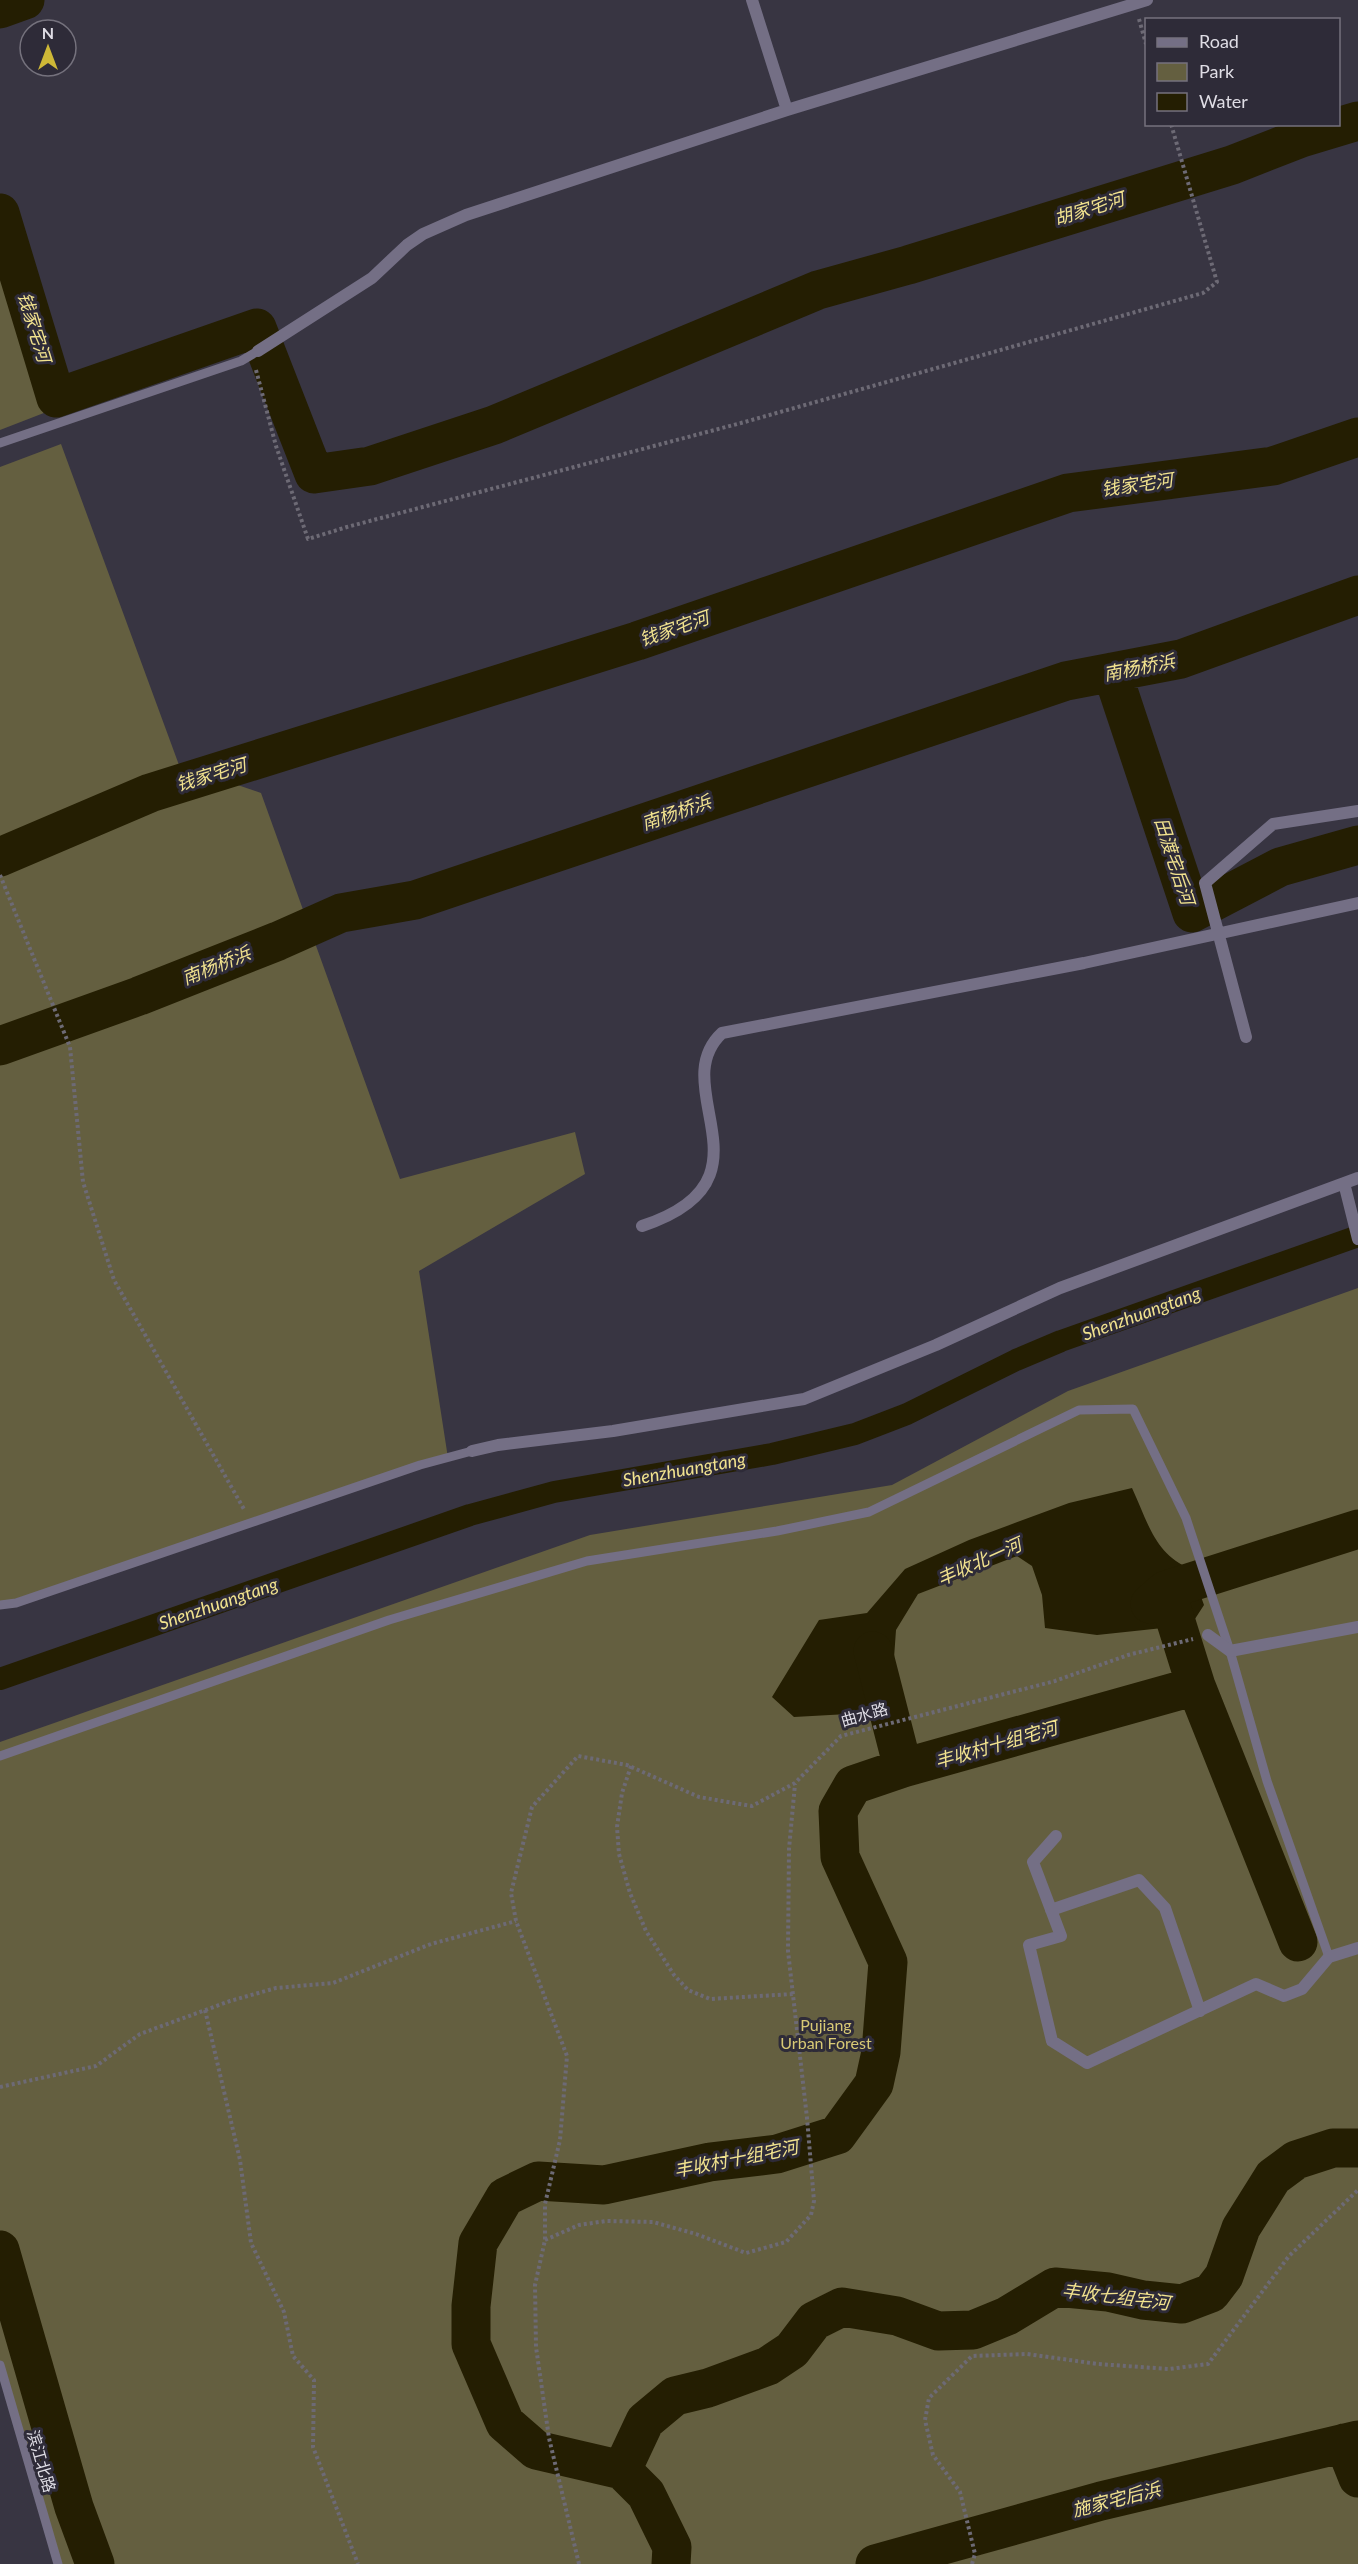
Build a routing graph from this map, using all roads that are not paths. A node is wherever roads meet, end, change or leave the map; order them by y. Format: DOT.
graph roads {
  1 [pos="752,0"];
  2 [pos="1147,0"];
  3 [pos="787,110"];
  4 [pos="255,353"];
  5 [pos="0,444"];
  6 [pos="1358,811"];
  7 [pos="1358,903"];
  8 [pos="1216,928"];
  9 [pos="1246,1037"];
  10 [pos="1358,1178"];
  11 [pos="1345,1187"];
  12 [pos="642,1226"];
  13 [pos="1358,1239"];
  14 [pos="472,1451"];
  15 [pos="0,1605"];
  16 [pos="1358,1627"];
  17 [pos="1209,1635"];
  18 [pos="1230,1651"];
  19 [pos="0,1756"];
  20 [pos="1056,1836"];
  21 [pos="1051,1910"];
  22 [pos="1358,1948"];
  23 [pos="1329,1957"];
  24 [pos="1200,2011"];
  25 [pos="0,2365"];
  26 [pos="58,2564"];
  1 -- 3 [label="street"];
  2 -- 3 [label="street"];
  3 -- 4 [label="street"];
  4 -- 5 [label="lane"];
  6 -- 8 [label="street"];
  7 -- 8 [label="street"];
  8 -- 9 [label="street"];
  8 -- 12 [label="street"];
  10 -- 11 [label="street"];
  11 -- 13 [label="street"];
  11 -- 14 [label="street"];
  14 -- 15 [label="lane"];
  16 -- 18 [label="street"];
  17 -- 18 [label="street"];
  18 -- 19 [label="lane"];
  18 -- 23 [label="lane"];
  20 -- 21 [label="street"];
  21 -- 24 [label="street"];
  21 -- 24 [label="street"];
  22 -- 23 [label="street"];
  23 -- 24 [label="street"];
  25 -- 26 [label="lane, 滨江北路"];
}
